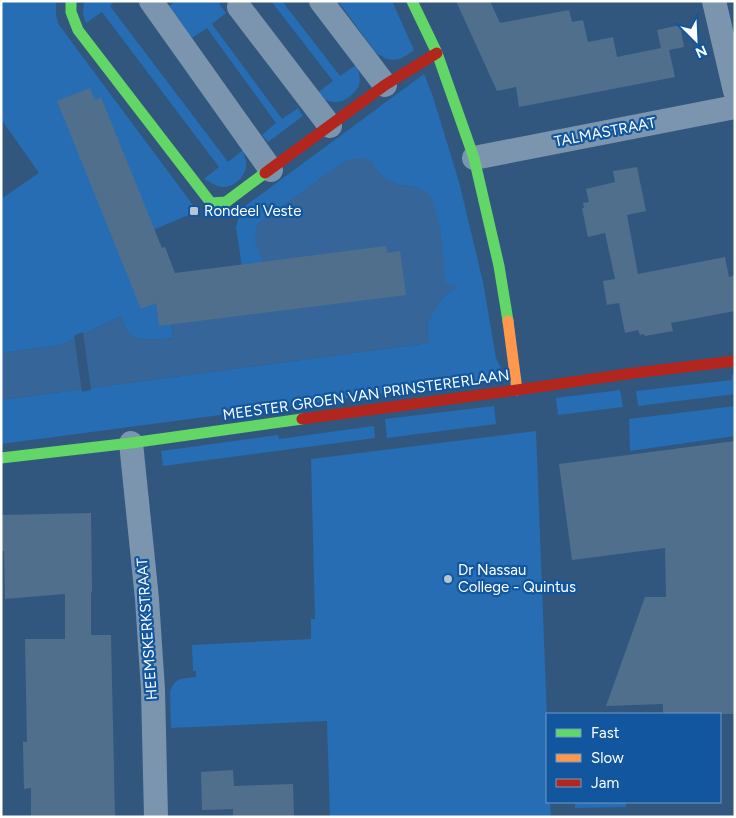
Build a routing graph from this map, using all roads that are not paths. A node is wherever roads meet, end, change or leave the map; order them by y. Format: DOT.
graph roads {
  1 [pos="71,1"];
  2 [pos="151,1"];
  3 [pos="321,1"];
  4 [pos="412,1"];
  5 [pos="714,1"];
  6 [pos="239,7"];
  7 [pos="437,53"];
  8 [pos="385,85"];
  9 [pos="735,91"];
  10 [pos="735,107"];
  11 [pos="330,126"];
  12 [pos="474,158"];
  13 [pos="271,170"];
  14 [pos="735,361"];
  15 [pos="517,390"];
  16 [pos="130,442"];
  17 [pos="1,458"];
  18 [pos="156,817"];
  1 -- 13 [label="street"];
  2 -- 13 [label="street"];
  3 -- 8 [label="street"];
  4 -- 7 [label="street"];
  5 -- 9 [label="street"];
  6 -- 11 [label="street"];
  7 -- 8 [label="street"];
  7 -- 12 [label="street"];
  8 -- 11 [label="street"];
  10 -- 12 [label="street, TALMASTRAAT"];
  11 -- 13 [label="street"];
  12 -- 15 [label="street"];
  14 -- 15 [label="street, MEESTER GROEN VAN PRINSTERERLAAN"];
  15 -- 16 [label="street, MEESTER GROEN VAN PRINSTERERLAAN"];
  16 -- 17 [label="street, MEESTER GROEN VAN PRINSTERERLAAN"];
  16 -- 18 [label="street, HEEMSKERKSTRAAT"];
}
